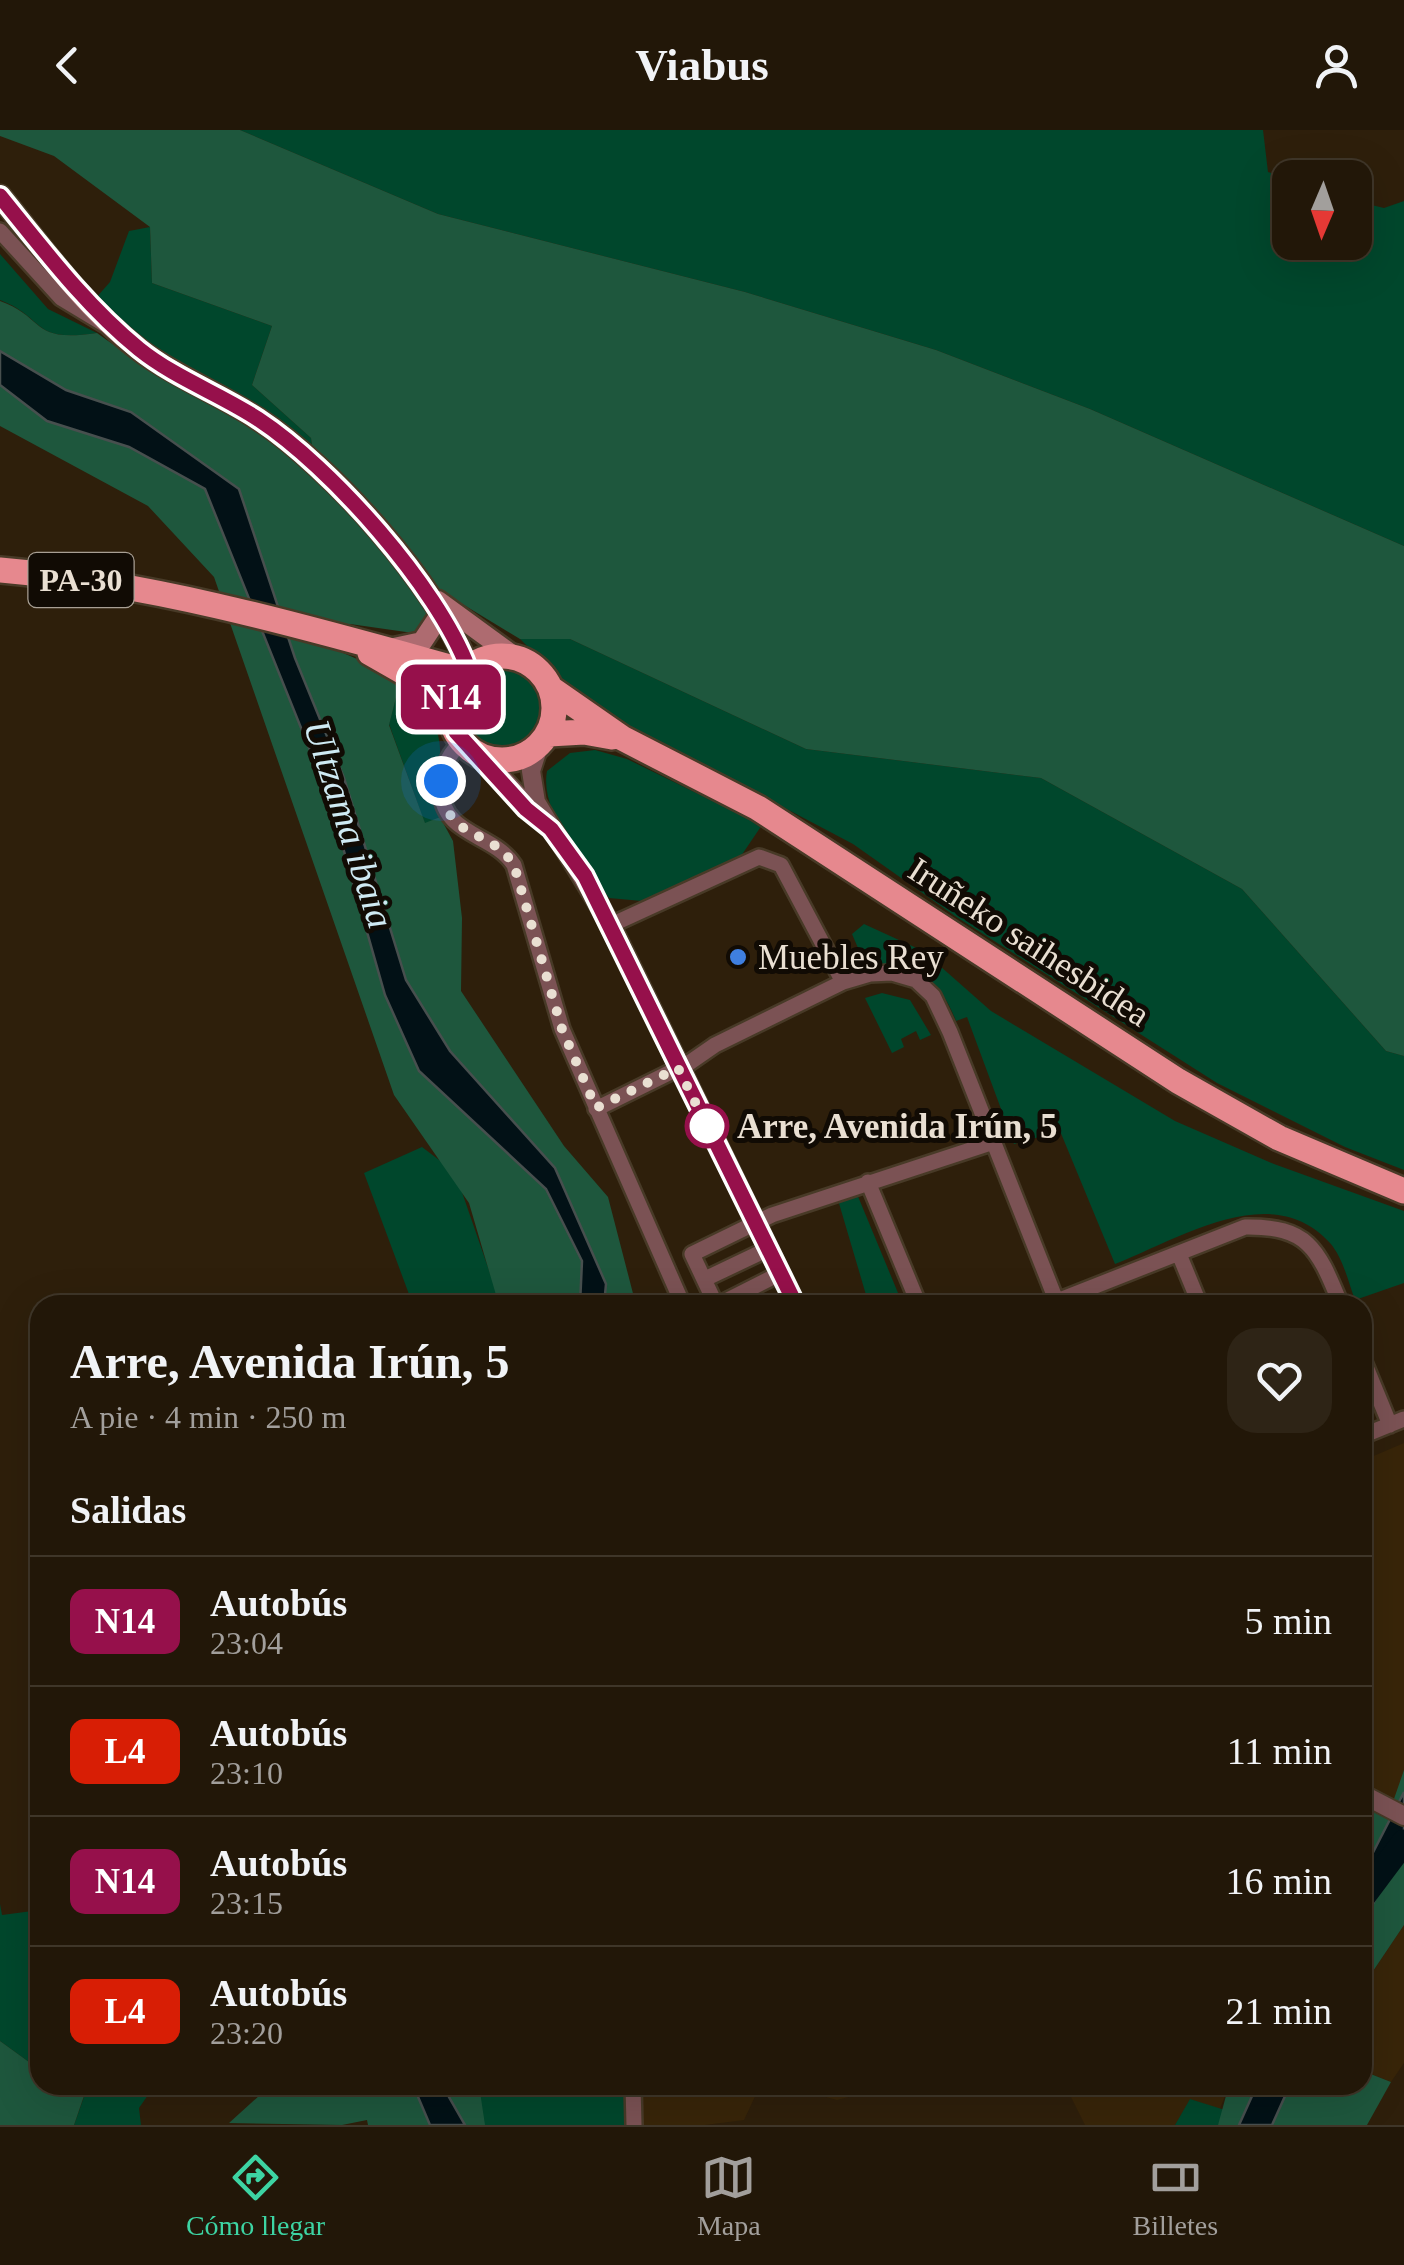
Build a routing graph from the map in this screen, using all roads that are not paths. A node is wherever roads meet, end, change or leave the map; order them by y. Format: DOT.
graph roads {
  1 [pos="0,196"];
  2 [pos="0,231"];
  3 [pos="114,329"];
  4 [pos="0,570"];
  5 [pos="424,591"];
  6 [pos="440,615"];
  7 [pos="328,634"];
  8 [pos="394,648"];
  9 [pos="512,655"];
  10 [pos="466,669"];
  11 [pos="553,690"];
  12 [pos="622,738"];
  13 [pos="465,739"];
  14 [pos="544,740"];
  15 [pos="551,829"];
  16 [pos="611,925"];
  17 [pos="842,982"];
  18 [pos="678,1068"];
  19 [pos="596,1108"];
  20 [pos="991,1144"];
  21 [pos="868,1182"];
  22 [pos="1404,1191"];
  23 [pos="754,1222"];
  24 [pos="768,1249"];
  25 [pos="1179,1254"];
  26 [pos="779,1274"];
  27 [pos="705,1279"];
  28 [pos="679,1295"];
  29 [pos="712,1295"];
  30 [pos="737,1295"];
  31 [pos="787,1295"];
  32 [pos="915,1295"];
  33 [pos="1050,1295"];
  34 [pos="1076,1295"];
  35 [pos="1196,1295"];
  36 [pos="1337,1295"];
  37 [pos="1372,1376"];
  38 [pos="1397,1422"];
  39 [pos="1372,1432"];
  40 [pos="1372,1799"];
  41 [pos="1404,1816"];
  42 [pos="633,2095"];
  43 [pos="634,2125"];
  1 -- 3 [label="main road"];
  2 -- 3 [label="street"];
  3 -- 5 [label="main road"];
  4 -- 7 [label="highway, PA-30"];
  5 -- 6 [label="main road"];
  5 -- 9 [label="main road"];
  6 -- 8 [label="main road"];
  6 -- 10 [label="main road"];
  7 -- 8 [label="highway, PA-30"];
  7 -- 13 [label="highway, PA-30"];
  8 -- 10 [label="highway, PA-30"];
  9 -- 10 [label="highway"];
  9 -- 11 [label="highway"];
  10 -- 13 [label="highway"];
  11 -- 12 [label="highway, Iruñeko saihesbidea"];
  11 -- 14 [label="highway"];
  12 -- 14 [label="highway, Iruñeko saihesbidea"];
  12 -- 22 [label="highway, Iruñeko saihesbidea"];
  13 -- 14 [label="highway"];
  13 -- 15 [label="street"];
  13 -- 19 [label="street"];
  14 -- 15 [label="street"];
  15 -- 16 [label="street"];
  16 -- 17 [label="street"];
  16 -- 18 [label="street"];
  17 -- 18 [label="street"];
  17 -- 20 [label="street"];
  18 -- 19 [label="street"];
  18 -- 23 [label="street"];
  19 -- 28 [label="street"];
  20 -- 21 [label="street"];
  20 -- 33 [label="street"];
  21 -- 23 [label="street"];
  21 -- 32 [label="street"];
  23 -- 24 [label="street"];
  23 -- 27 [label="street"];
  24 -- 26 [label="street"];
  24 -- 27 [label="street"];
  25 -- 34 [label="street"];
  25 -- 35 [label="street"];
  25 -- 36 [label="street"];
  26 -- 30 [label="street"];
  26 -- 31 [label="street"];
  27 -- 29 [label="street"];
  37 -- 38 [label="street"];
  38 -- 39 [label="street"];
  40 -- 41 [label="street"];
  42 -- 43 [label="street"];
}
